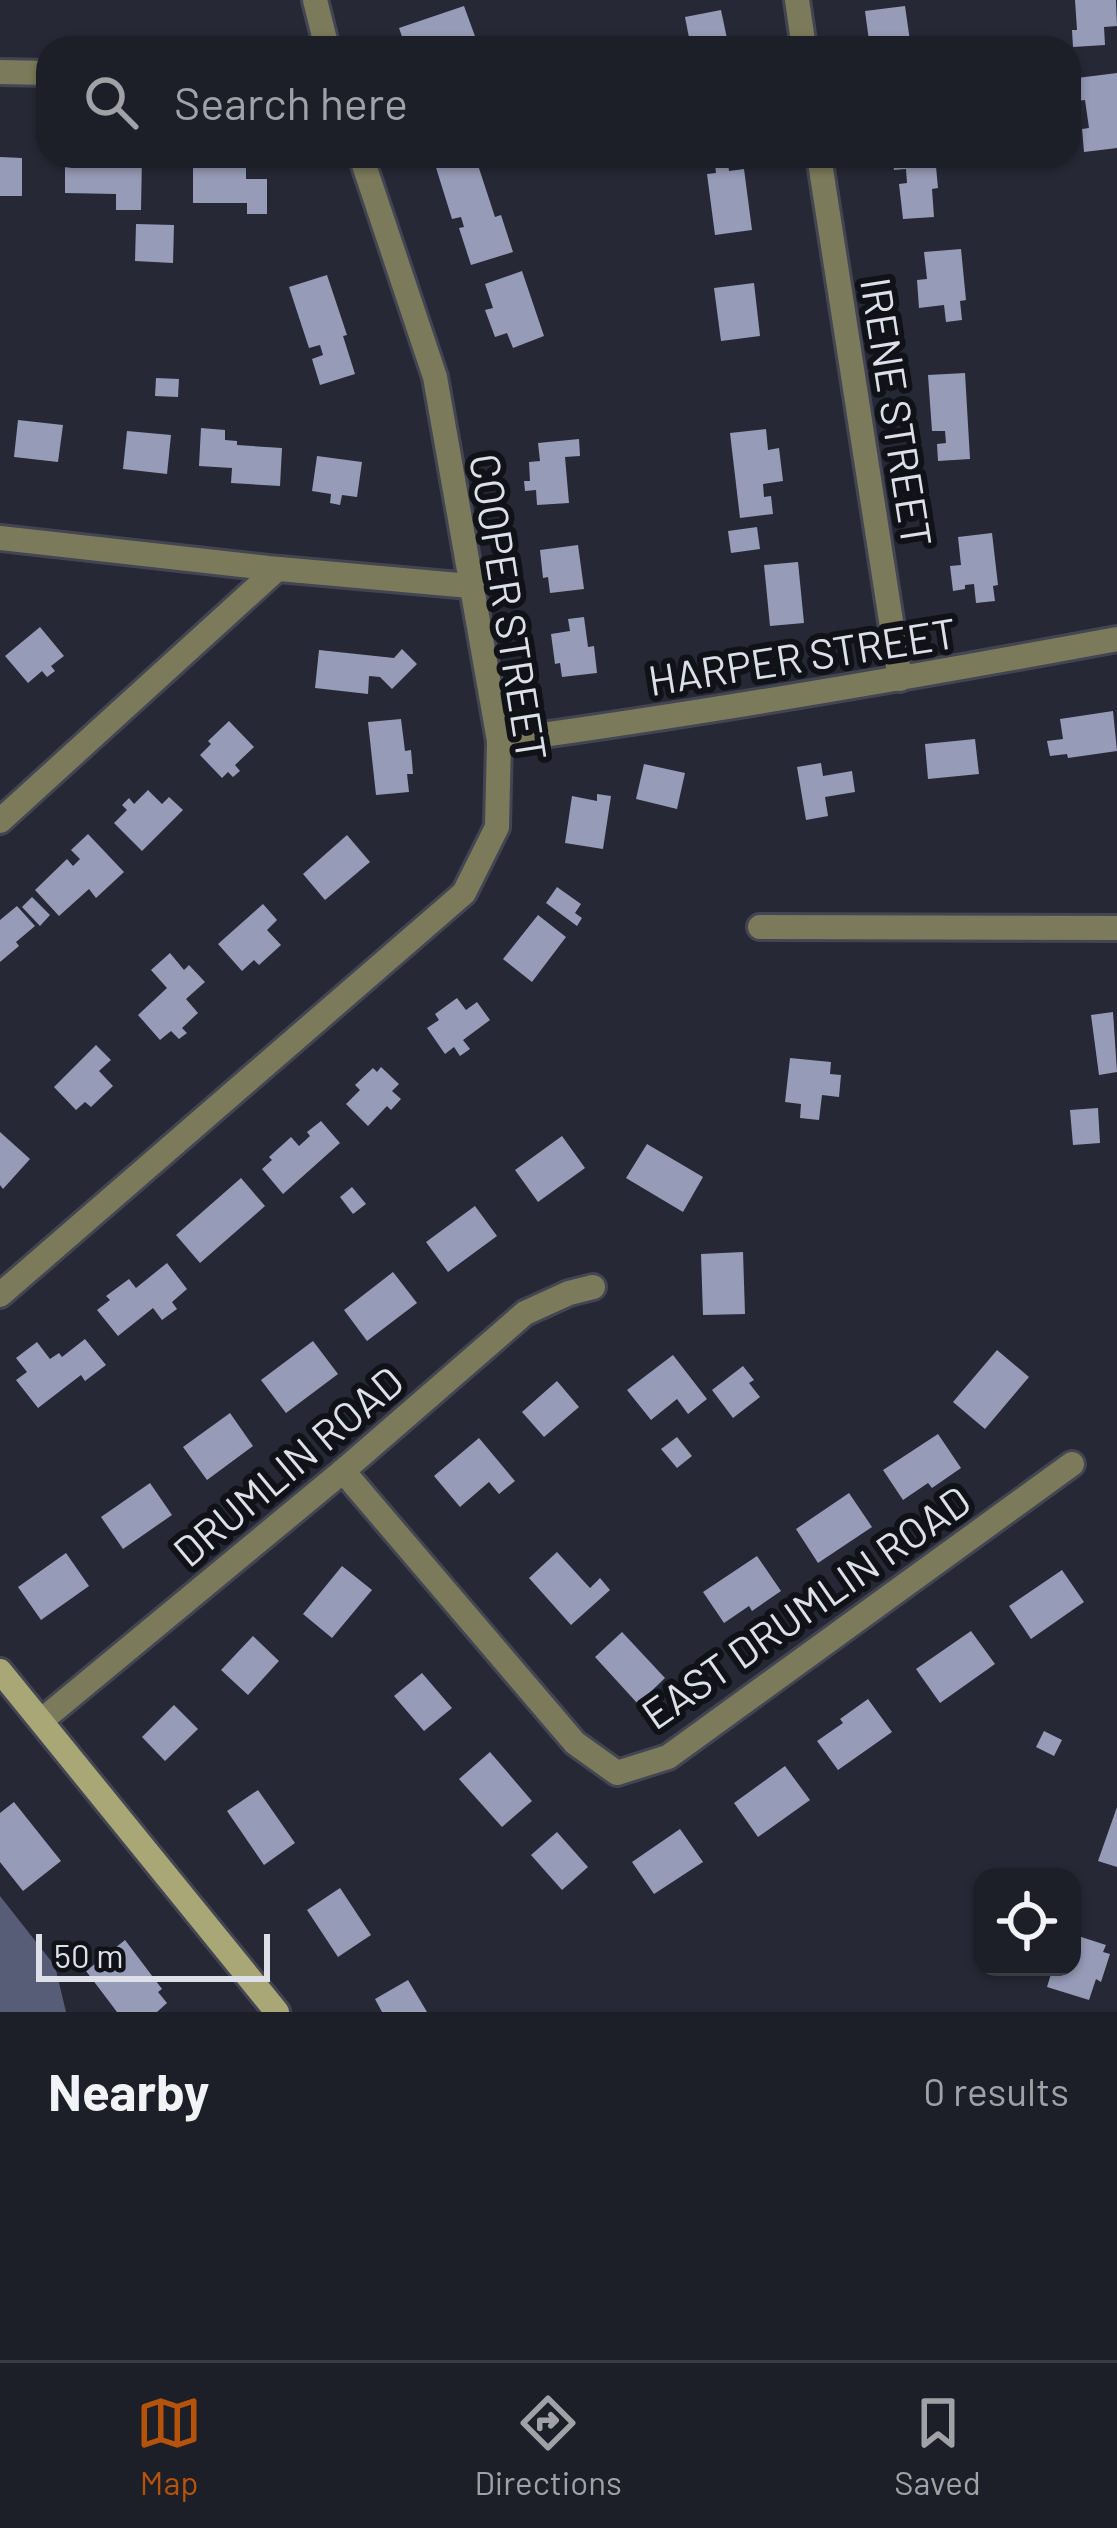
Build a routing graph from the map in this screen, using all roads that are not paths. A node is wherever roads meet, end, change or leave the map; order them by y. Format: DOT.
graph roads {
  1 [pos="315,0"];
  2 [pos="797,0"];
  3 [pos="325,36"];
  4 [pos="802,36"];
  5 [pos="0,72"];
  6 [pos="36,73"];
  7 [pos="365,168"];
  8 [pos="821,168"];
  9 [pos="0,538"];
  10 [pos="277,569"];
  11 [pos="470,586"];
  12 [pos="1117,639"];
  13 [pos="901,680"];
  14 [pos="500,740"];
  15 [pos="0,821"];
  16 [pos="760,927"];
  17 [pos="1117,928"];
  18 [pos="593,1287"];
  19 [pos="0,1295"];
  20 [pos="1072,1463"];
  21 [pos="343,1471"];
  22 [pos="0,1671"];
  23 [pos="41,1721"];
  24 [pos="277,2012"];
  1 -- 3 [label="street"];
  2 -- 4 [label="street"];
  5 -- 6 [label="street"];
  7 -- 11 [label="street, COOPER STREET"];
  8 -- 13 [label="street, IRENE STREET"];
  9 -- 10 [label="street"];
  10 -- 11 [label="street"];
  10 -- 15 [label="street"];
  11 -- 14 [label="street, COOPER STREET"];
  12 -- 13 [label="street, HARPER STREET"];
  13 -- 14 [label="street, HARPER STREET"];
  14 -- 19 [label="street, COOPER STREET"];
  16 -- 17 [label="street"];
  18 -- 21 [label="street, DRUMLIN ROAD"];
  20 -- 21 [label="street, EAST DRUMLIN ROAD"];
  21 -- 23 [label="street, DRUMLIN ROAD"];
  22 -- 23 [label="main road"];
  23 -- 24 [label="main road"];
}
